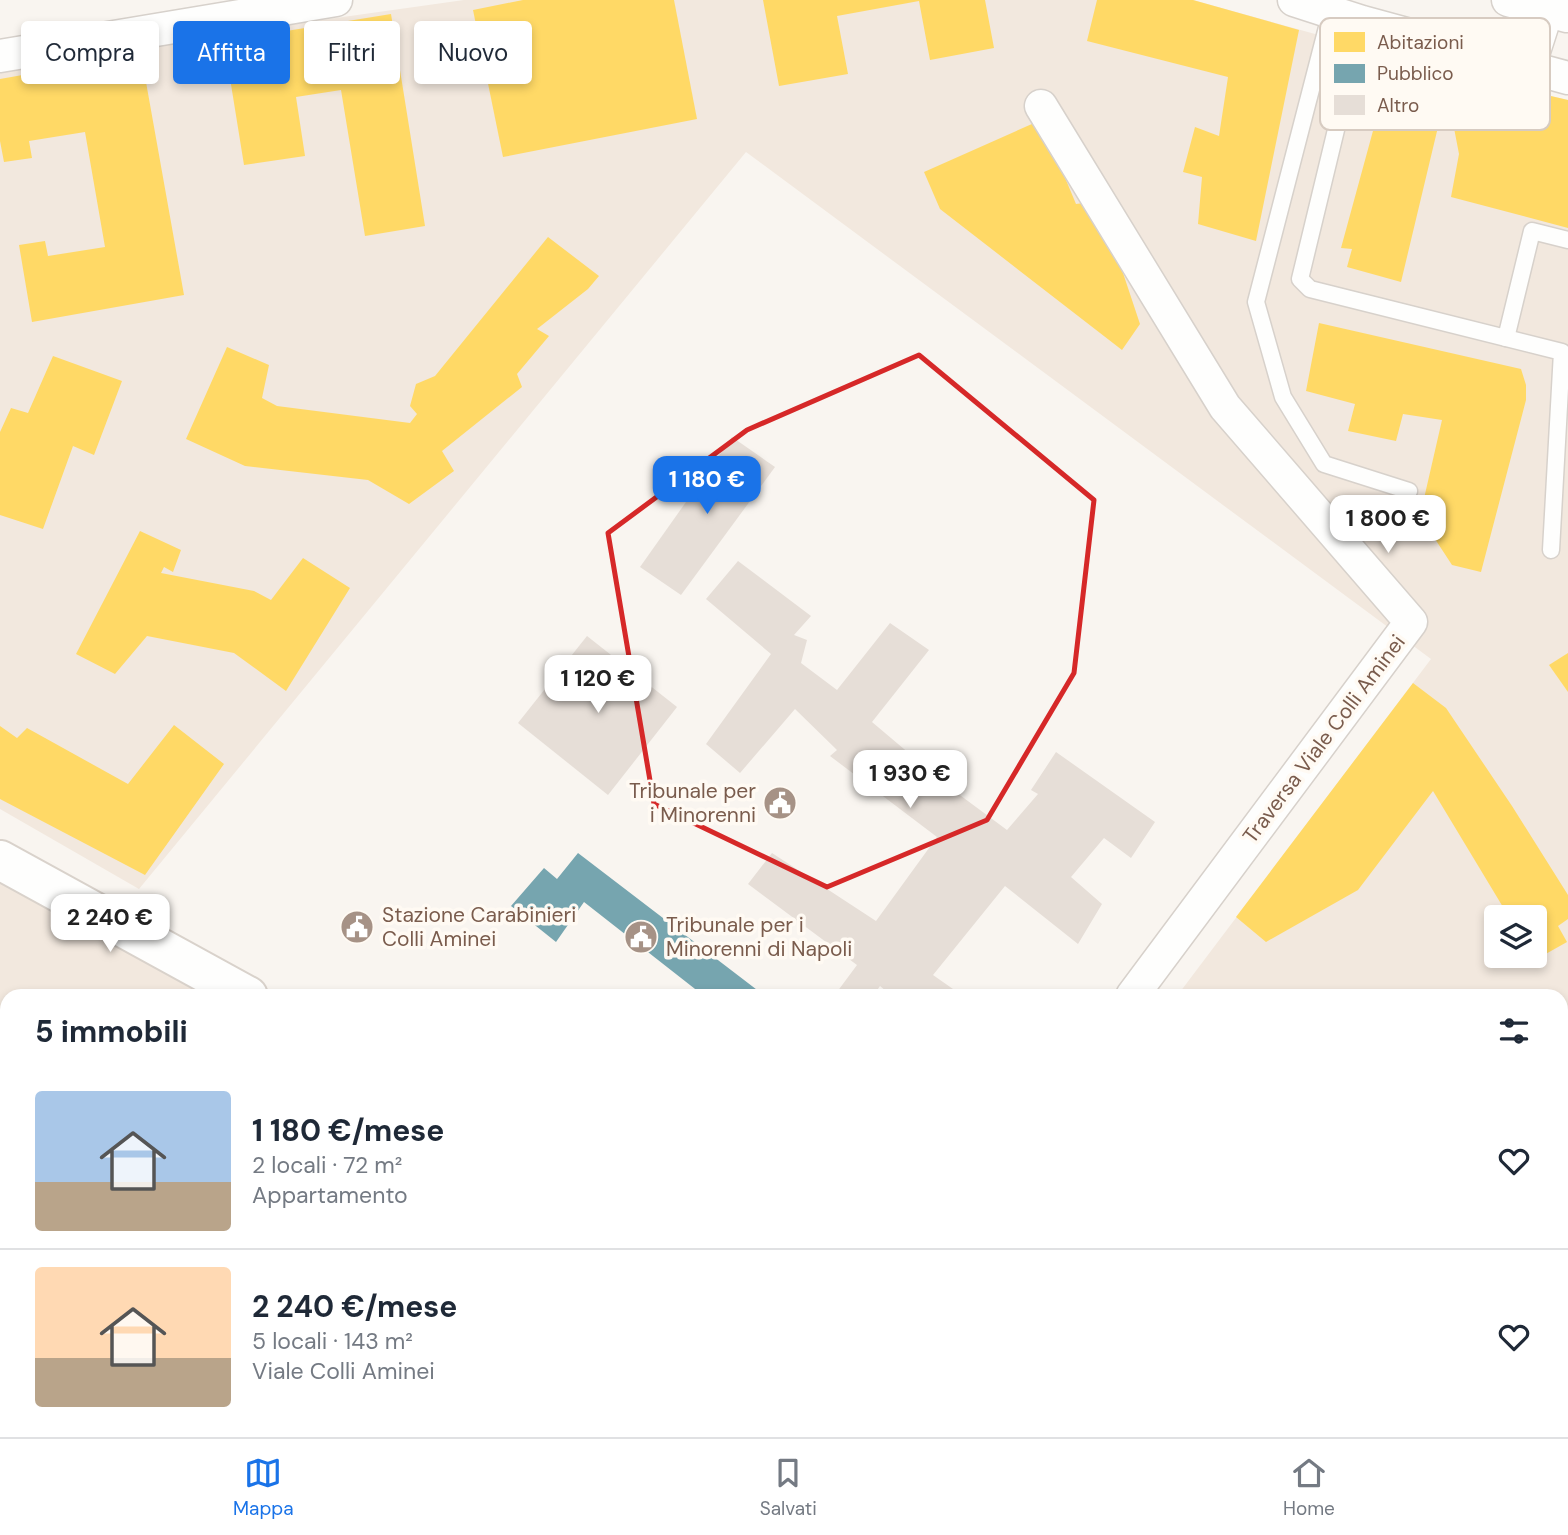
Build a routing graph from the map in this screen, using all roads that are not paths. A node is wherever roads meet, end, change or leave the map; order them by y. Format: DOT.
graph roads {
  1 [pos="336,0"];
  2 [pos="1294,0"];
  3 [pos="1508,0"];
  4 [pos="1561,9"];
  5 [pos="1331,12"];
  6 [pos="1329,18"];
  7 [pos="1350,18"];
  8 [pos="1550,29"];
  9 [pos="1320,55"];
  10 [pos="0,56"];
  11 [pos="1550,73"];
  12 [pos="1568,78"];
  13 [pos="1041,106"];
  14 [pos="1336,130"];
  15 [pos="1568,240"];
  16 [pos="1506,338"];
  17 [pos="1409,491"];
  18 [pos="1551,551"];
  19 [pos="0,860"];
  20 [pos="235,989"];
  21 [pos="1137,989"];
  1 -- 10 [label="street"];
  2 -- 5 [label="street"];
  3 -- 4 [label="street"];
  4 -- 8 [label="street"];
  5 -- 6 [label="lane"];
  5 -- 7 [label="street"];
  9 -- 17 [label="lane"];
  11 -- 12 [label="street"];
  13 -- 21 [label="street, Traversa Viale Colli Aminei"];
  14 -- 16 [label="lane"];
  15 -- 16 [label="lane"];
  16 -- 18 [label="lane"];
  19 -- 20 [label="main road"];
}
